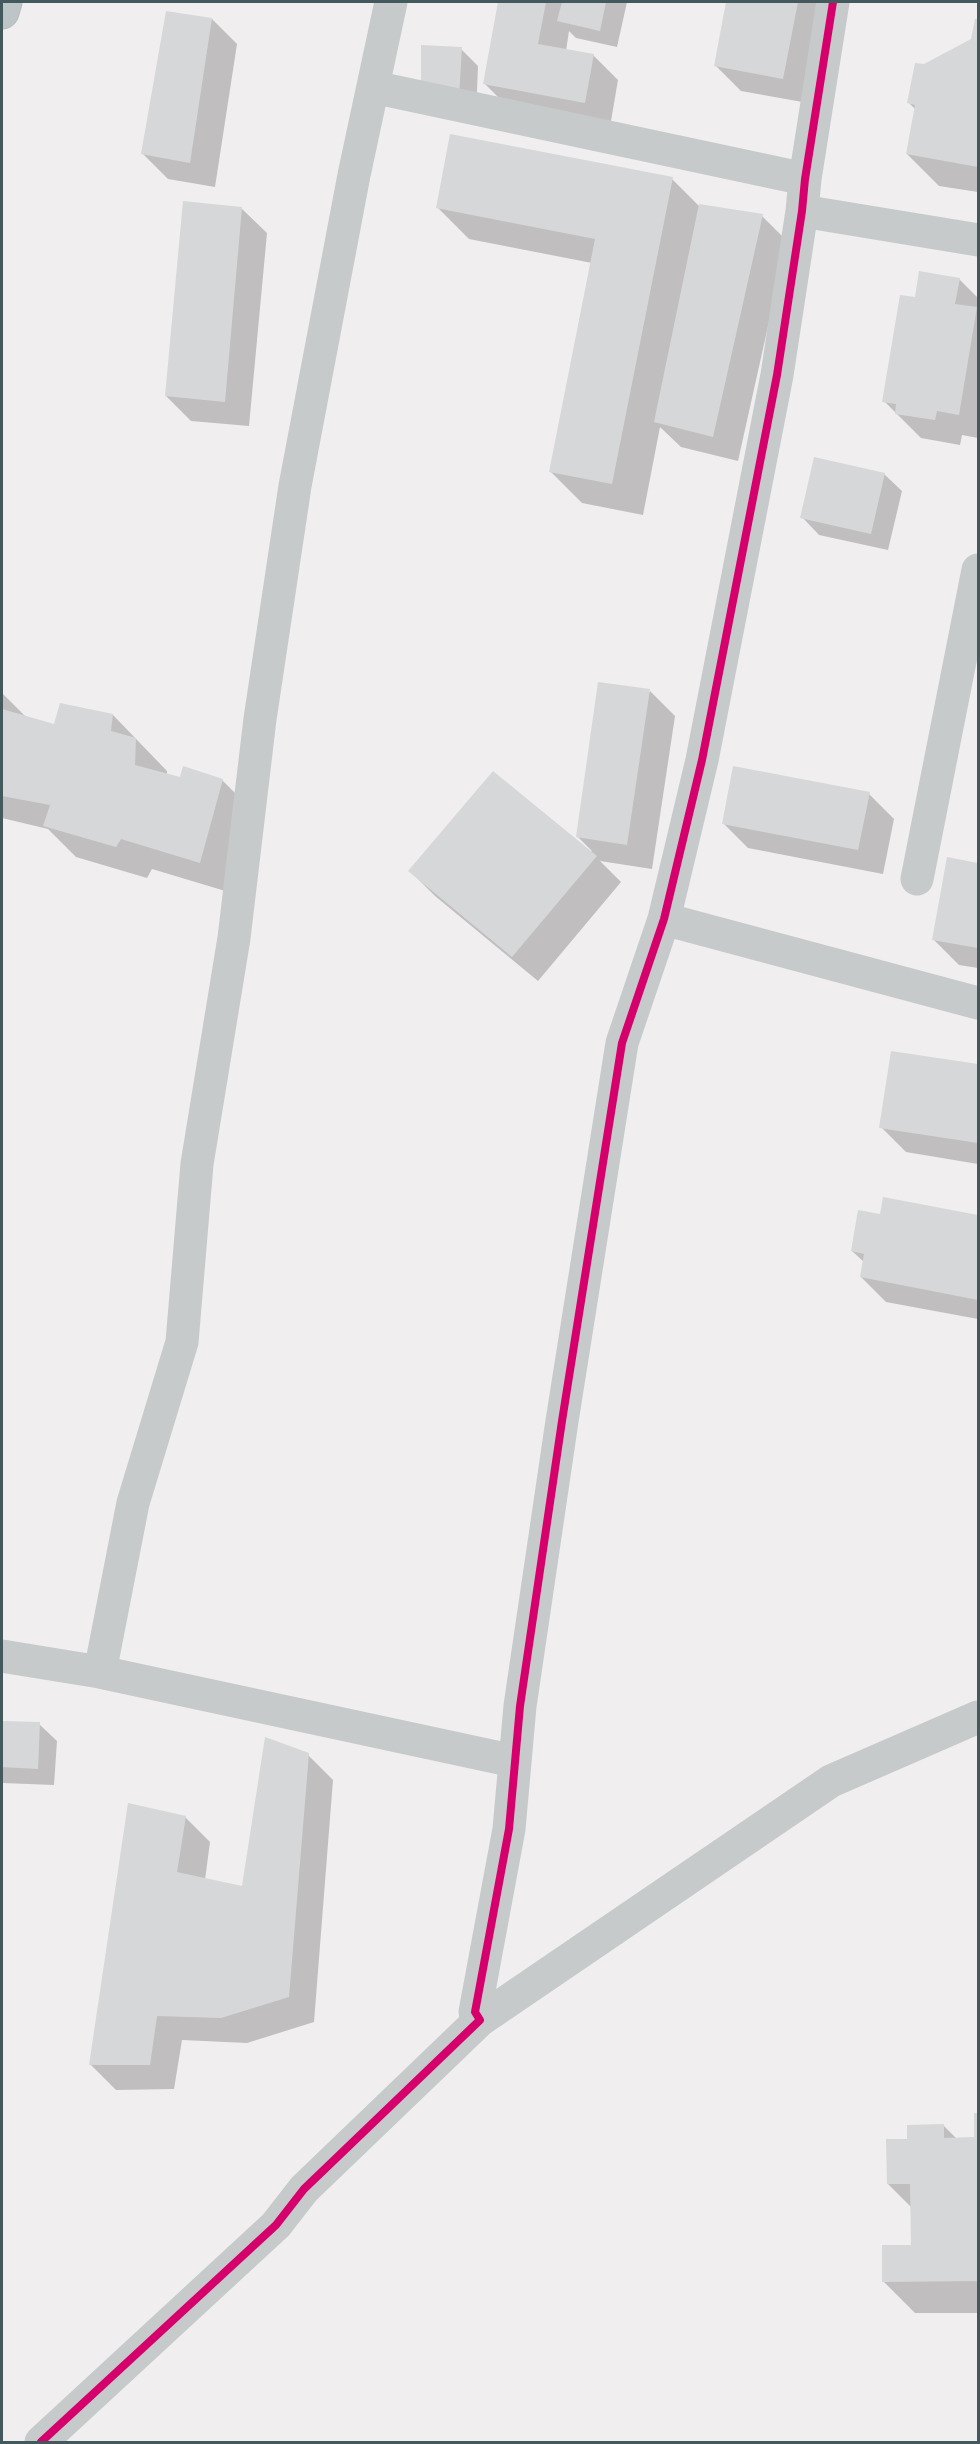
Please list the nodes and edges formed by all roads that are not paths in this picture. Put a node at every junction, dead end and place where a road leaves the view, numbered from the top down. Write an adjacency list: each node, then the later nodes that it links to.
1 (5, 2): 4 (highway)
2 (391, 2): 5 (street)
3 (833, 2): 6 (street)
4 (2, 12)
5 (373, 87): 6 (street); 14 (street)
6 (805, 179): 7 (street)
7 (802, 211): 8 (street); 11 (street)
8 (978, 240)
9 (978, 570): 10 (street)
10 (917, 879)
11 (664, 919): 12 (street); 16 (street)
12 (978, 1003)
13 (2, 1656): 14 (street)
14 (100, 1672): 16 (street)
15 (978, 1717): 17 (street)
16 (514, 1761): 17 (street)
17 (480, 2020): 18 (street)
18 (41, 2442)

